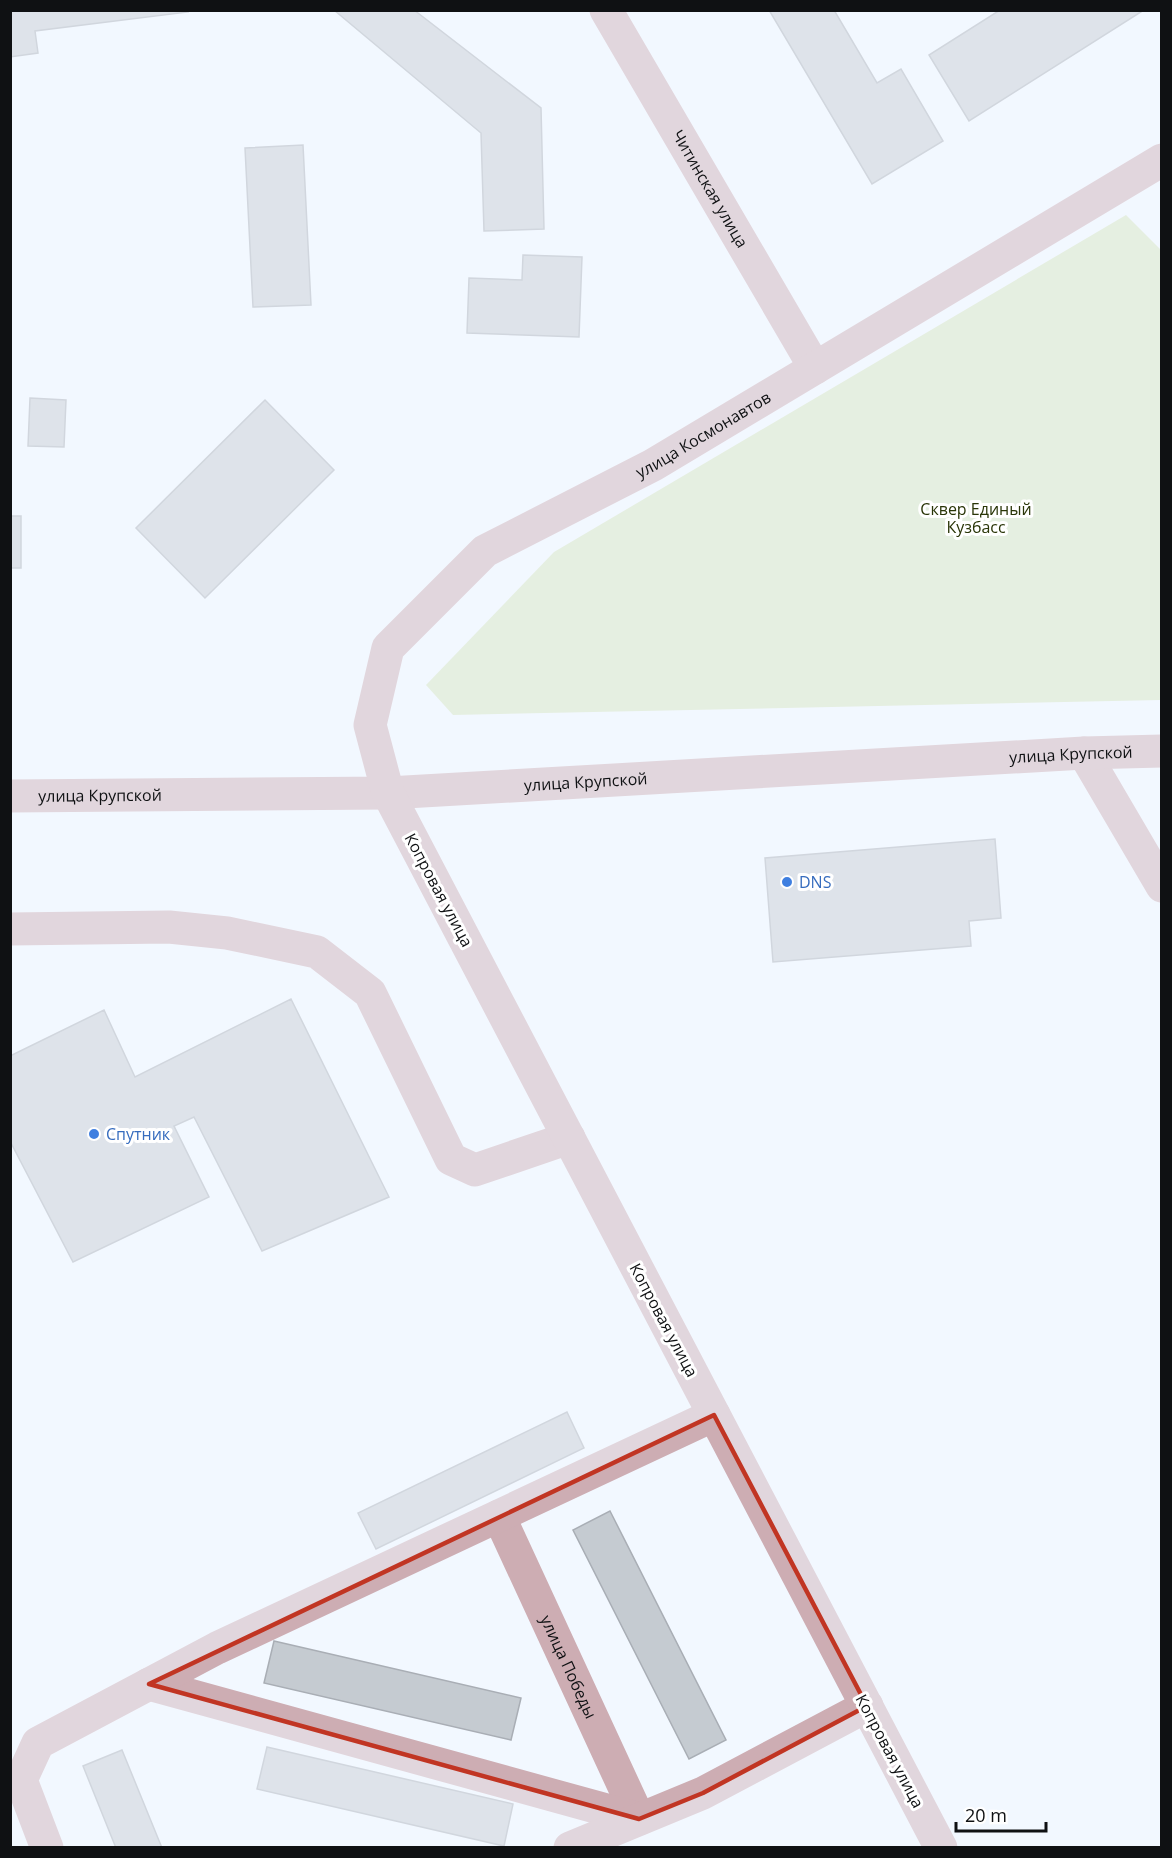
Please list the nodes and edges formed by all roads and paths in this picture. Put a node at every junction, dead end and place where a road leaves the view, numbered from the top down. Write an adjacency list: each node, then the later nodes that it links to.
1 (609, 13): 3 (street, Читинская улица)
2 (1161, 160): 3 (street, улица Космонавтов)
3 (815, 368): 6 (street, улица Космонавтов)
4 (1161, 751): 5 (street, улица Крупской)
5 (1084, 753): 6 (street, улица Крупской); 8 (street)
6 (388, 793): 7 (street, улица Крупской); 10 (street, Копровая улица)
7 (10, 796)
8 (1161, 886)
9 (10, 929): 10 (street)
10 (569, 1138): 11 (street, Копровая улица)
11 (714, 1415): 12 (street); 14 (street, Копровая улица)
12 (499, 1516): 13 (street); 15 (street, улица Победы)
13 (148, 1684): 15 (street); 16 (street)
14 (867, 1706): 15 (street); 18 (street, Копровая улица)
15 (639, 1819): 17 (street)
16 (47, 1848)
17 (570, 1848)
18 (941, 1848)

